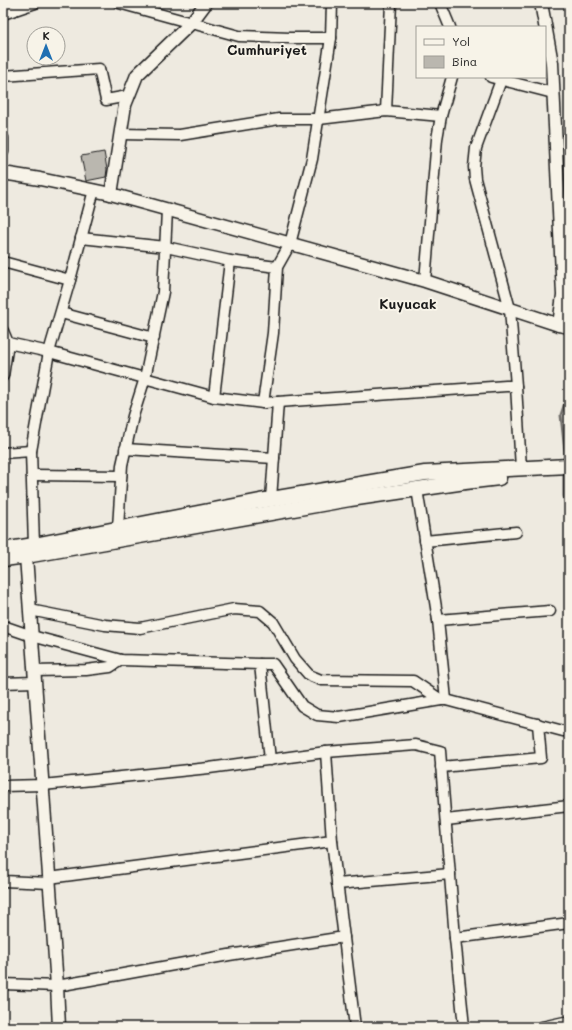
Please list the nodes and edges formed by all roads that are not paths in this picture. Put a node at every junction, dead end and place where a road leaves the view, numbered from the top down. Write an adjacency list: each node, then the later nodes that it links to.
1 (35, 3): 8 (street)
2 (119, 3): 9 (street)
3 (206, 3): 9 (street)
4 (332, 3): 13 (street)
5 (392, 3): 20 (street)
6 (440, 3): 10 (street)
7 (541, 3): 11 (street)
8 (3, 14)
9 (191, 23): 13 (street); 19 (street)
10 (450, 26)
11 (545, 26)
12 (546, 30): 18 (street)
13 (331, 38): 22 (street)
14 (3, 76): 19 (street)
15 (452, 78): 21 (street)
16 (494, 78): 17 (street)
17 (501, 80): 18 (street); 38 (street)
18 (553, 93): 40 (street)
19 (128, 96): 23 (street)
20 (386, 111): 21 (street); 22 (street)
21 (441, 116): 37 (street)
22 (319, 119): 23 (street); 31 (street)
23 (120, 134): 28 (street)
24 (3, 138): 25 (street)
25 (3, 152)
26 (3, 173): 27 (street)
27 (94, 190): 28 (street); 30 (street)
28 (111, 194): 29 (street)
29 (167, 210): 31 (street); 32 (street)
30 (81, 238): 32 (street); 36 (street)
31 (290, 244): 35 (street); 37 (street)
32 (166, 247): 33 (street); 42 (street)
33 (230, 261): 35 (street); 48 (street)
34 (3, 262): 36 (street)
35 (277, 267): 50 (street)
36 (70, 280): 39 (street)
37 (425, 281): 38 (street)
38 (510, 309): 40 (street); 47 (street)
39 (61, 313): 42 (street); 44 (street)
40 (564, 326)
41 (3, 331): 43 (street)
42 (154, 338): 46 (street)
43 (8, 343): 44 (street); 45 (street)
44 (49, 352): 46 (street); 52 (street)
45 (3, 376)
46 (146, 378): 48 (street); 51 (street)
47 (516, 386): 49 (street); 56 (street)
48 (214, 397): 50 (street)
49 (278, 402): 50 (street); 54 (street)
50 (263, 403)
51 (125, 449): 54 (street); 58 (street)
52 (31, 451): 53 (street); 57 (street)
53 (3, 453)
54 (274, 458): 60 (street)
55 (562, 470): 56 (main road)
56 (521, 472): 59 (main road); 60 (main road)
57 (32, 475): 58 (street); 65 (street)
58 (121, 476): 61 (street)
59 (417, 489): 60 (main road); 63 (street)
60 (272, 506): 61 (main road); 65 (main road)
61 (118, 528): 65 (main road)
62 (516, 532): 63 (street)
63 (426, 540): 69 (street)
64 (3, 550): 65 (main road)
65 (28, 550): 66 (main road); 67 (street)
66 (3, 560)
67 (30, 610): 71 (street); 76 (street)
68 (550, 610): 69 (street)
69 (438, 620): 76 (street)
70 (3, 626): 71 (street)
71 (32, 636): 72 (street); 74 (street)
72 (121, 660): 73 (street); 74 (street)
73 (260, 664): 76 (street); 80 (street)
74 (35, 676): 75 (street); 82 (street)
75 (3, 683)
76 (444, 700): 77 (street)
77 (538, 724): 78 (street); 81 (street)
78 (569, 731)
79 (326, 752): 80 (street); 81 (street); 86 (street)
80 (270, 760): 82 (street)
81 (441, 768): 85 (street)
82 (43, 785): 83 (street); 89 (street)
83 (3, 786)
84 (569, 806): 85 (street)
85 (446, 820): 87 (street)
86 (332, 841): 89 (street); 90 (street)
87 (450, 874): 90 (street); 93 (street)
88 (3, 881): 89 (street)
89 (50, 881): 95 (street)
90 (337, 884): 92 (street)
91 (569, 923): 93 (street)
92 (344, 937): 95 (street); 98 (street)
93 (455, 938): 99 (street)
94 (3, 984): 95 (street)
95 (57, 986): 97 (street)
96 (569, 1021): 100 (street)
97 (59, 1027)
98 (355, 1027)
99 (464, 1027)
100 (542, 1027)

